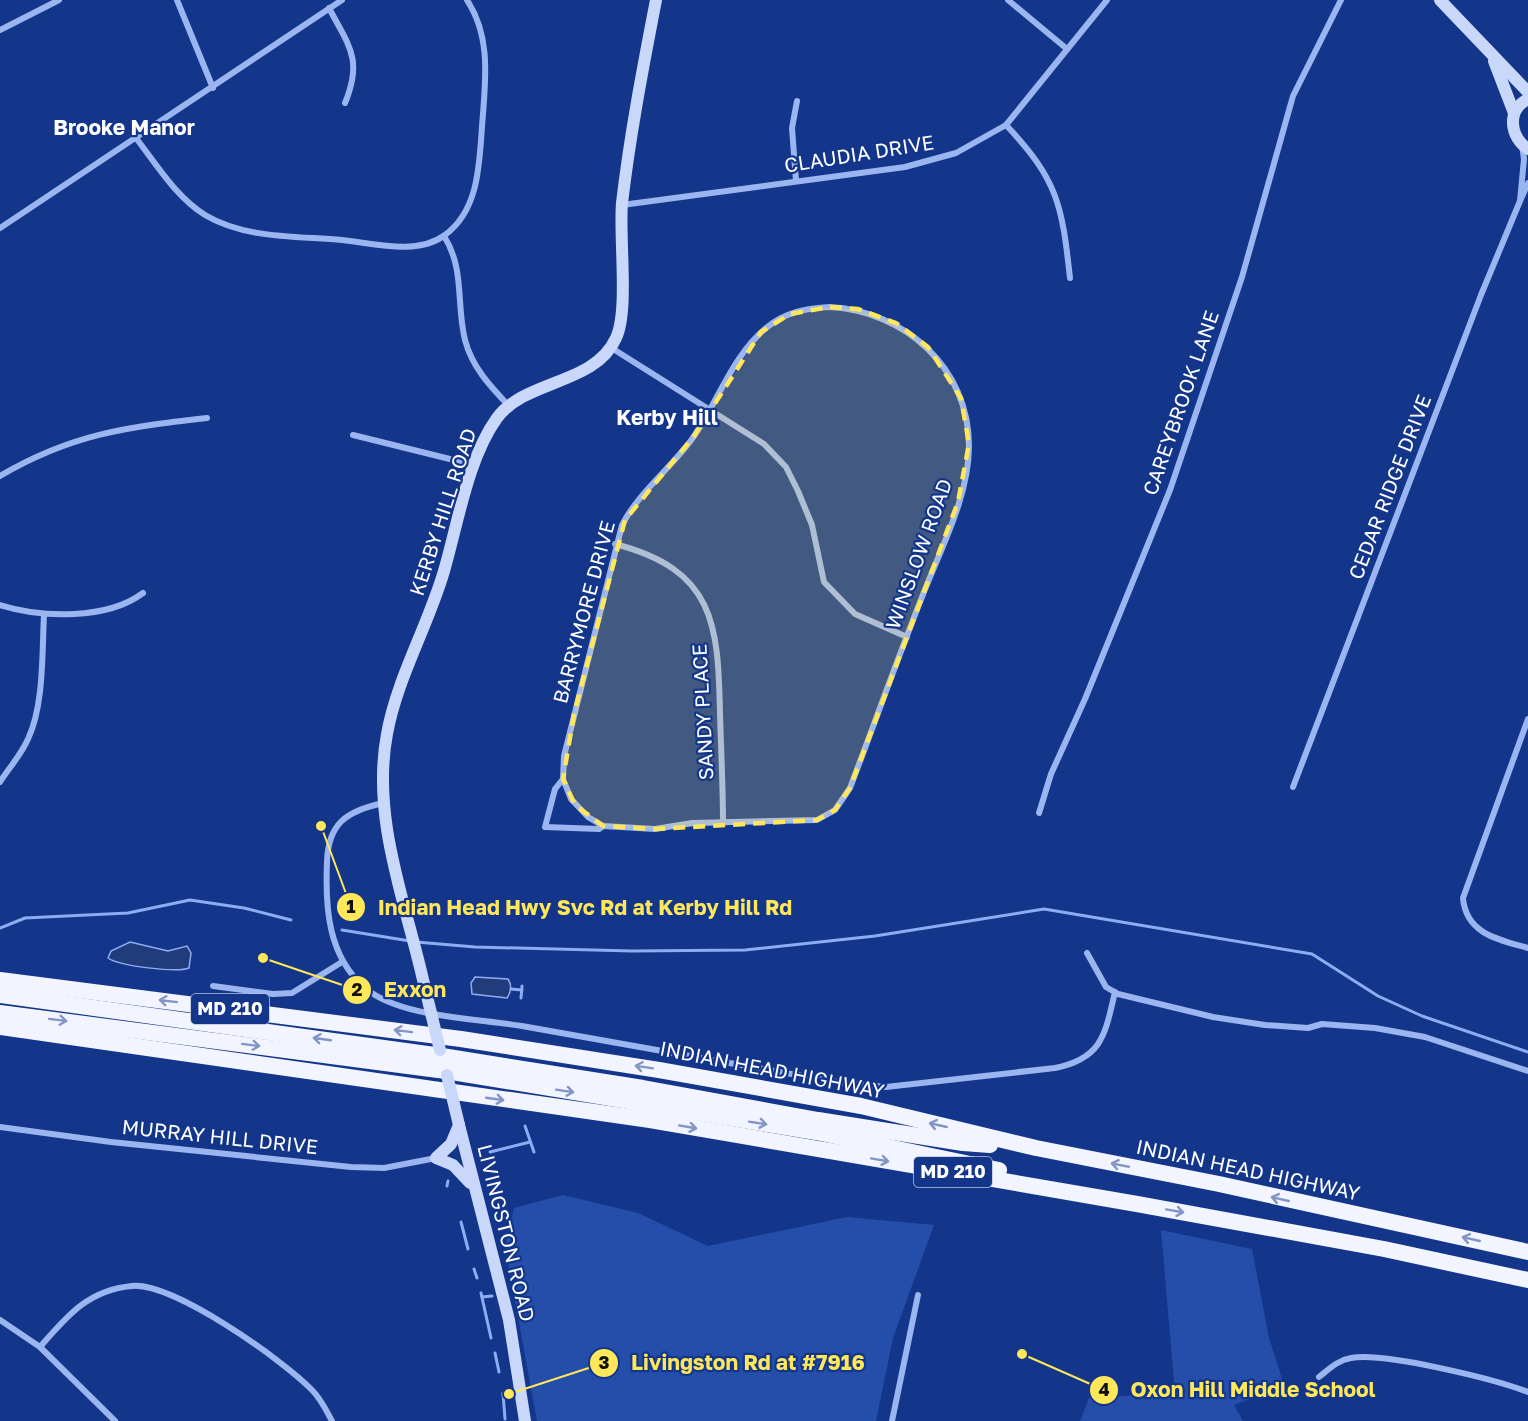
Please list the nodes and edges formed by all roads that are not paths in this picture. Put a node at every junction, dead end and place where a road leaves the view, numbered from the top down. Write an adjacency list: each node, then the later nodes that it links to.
1 (59, 0): 11 (street)
2 (177, 0): 14 (street)
3 (342, 0): 10 (street)
4 (467, 0): 28 (street)
5 (656, 0): 26 (main road, KERBY HILL ROAD)
6 (1008, 0): 12 (street)
7 (1107, 0): 12 (street, CLAUDIA DRIVE)
8 (1341, 0): 47 (street, CAREYBROOK LANE)
9 (1440, 0): 13 (main road)
10 (329, 8): 14 (street); 18 (street)
11 (0, 30)
12 (1067, 49): 20 (street, CLAUDIA DRIVE)
13 (1493, 57): 15 (main road); 19 (main road)
14 (213, 88): 21 (street)
15 (1528, 92)
16 (1528, 99): 19 (main road)
17 (797, 101): 23 (street)
18 (345, 103)
19 (1514, 113): 22 (main road)
20 (1006, 125): 23 (street, CLAUDIA DRIVE); 29 (street)
21 (136, 138): 27 (street); 28 (street)
22 (1525, 147): 25 (street, CEDAR RIDGE DRIVE)
23 (796, 181): 26 (street, CLAUDIA DRIVE)
24 (1528, 183): 25 (street, CEDAR RIDGE DRIVE)
25 (1520, 201): 45 (street, CEDAR RIDGE DRIVE)
26 (622, 205): 30 (main road, KERBY HILL ROAD)
27 (0, 228)
28 (444, 236): 31 (street)
29 (1070, 278)
30 (610, 347): 31 (main road, KERBY HILL ROAD); 32 (street)
31 (509, 406): 35 (main road, KERBY HILL ROAD)
32 (710, 409): 37 (street, BARRYMORE DRIVE); 41 (street); 41 (street, WINSLOW ROAD)
33 (207, 418): 36 (street)
34 (353, 435): 35 (street)
35 (474, 465): 46 (main road, KERBY HILL ROAD)
36 (0, 476)
37 (615, 544): 43 (street, BARRYMORE DRIVE); 48 (street, SANDY PLACE)
38 (144, 593): 40 (street)
39 (0, 604): 40 (street)
40 (44, 615): 44 (street)
41 (907, 637): 48 (street, WINSLOW ROAD)
42 (1528, 719): 51 (street)
43 (563, 779): 49 (street); 50 (street, BARRYMORE DRIVE)
44 (0, 782)
45 (1293, 787)
46 (383, 803): 53 (street); 60 (main road, KERBY HILL ROAD, bridge)
47 (1039, 813)
48 (723, 823): 49 (street, WINSLOW ROAD)
49 (603, 826): 50 (street, WINSLOW ROAD)
50 (545, 828)
51 (1528, 948)
52 (1087, 953): 56 (street)
53 (342, 962): 55 (street); 56 (street)
54 (0, 980): 64 (highway, INDIAN HEAD HIGHWAY / MD 210, one-way to 54)
55 (213, 986)
56 (1115, 992): 61 (street)
57 (0, 995): 60 (highway, one-way to 57)
58 (0, 1013): 60 (highway, one-way to 60)
59 (0, 1027): 67 (highway, MD 210, one-way to 67)
60 (444, 1063): 62 (main road, LIVINGSTON ROAD, bridge); 64 (highway); 67 (highway, one-way to 67)
61 (1528, 1071)
62 (459, 1125): 65 (main road); 66 (main road, LIVINGSTON ROAD)
63 (0, 1127): 65 (street, MURRAY HILL DRIVE)
64 (1036, 1148): 68 (highway, INDIAN HEAD HIGHWAY / MD 210, one-way to 64)
65 (436, 1158): 66 (main road)
66 (475, 1189): 77 (main road, LIVINGSTON ROAD)
67 (1137, 1204): 69 (highway, MD 210, one-way to 69)
68 (1528, 1251)
69 (1528, 1280)
70 (918, 1295): 78 (street)
71 (0, 1320): 72 (street)
72 (40, 1347): 75 (street); 76 (street)
73 (1319, 1377): 74 (street)
74 (1528, 1392)
75 (115, 1421)
76 (332, 1421)
77 (525, 1421)
78 (892, 1421)

